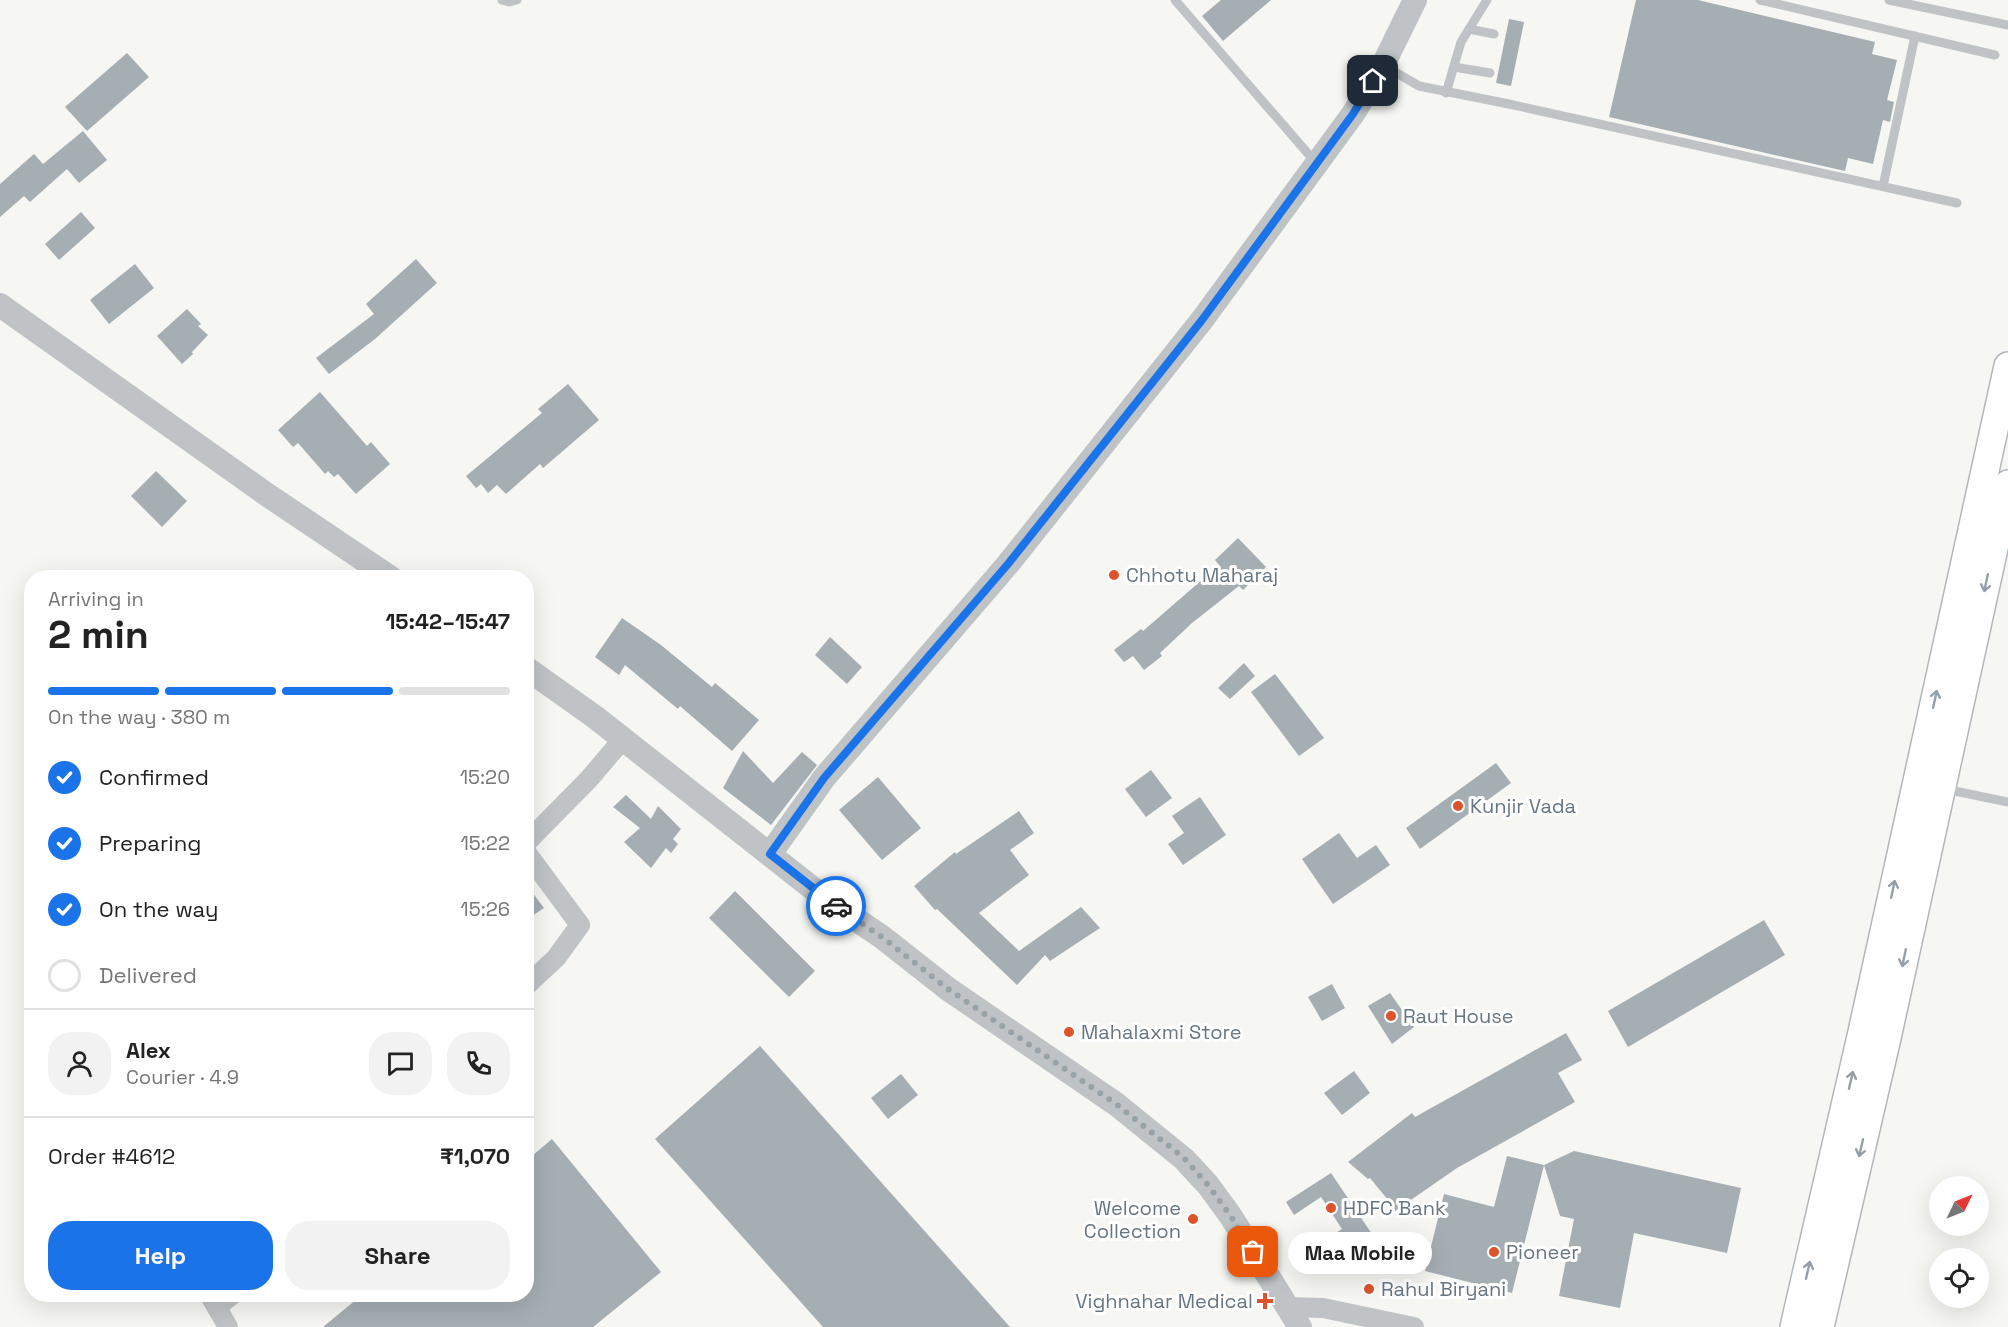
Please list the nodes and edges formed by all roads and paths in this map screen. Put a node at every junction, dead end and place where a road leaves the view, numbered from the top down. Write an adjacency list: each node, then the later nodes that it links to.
1 (502, 0): 2 (lane)
2 (517, 0)
3 (1175, 0): 17 (lane)
4 (1415, 0): 13 (street)
5 (1487, 0): 9 (lane)
6 (1760, 0): 11 (lane)
7 (1889, 0): 8 (lane)
8 (2008, 25)
9 (1469, 29): 10 (lane); 14 (lane)
10 (1494, 34)
11 (1915, 36): 12 (lane); 18 (lane)
12 (1995, 55)
13 (1383, 65): 16 (lane); 17 (street)
14 (1454, 67): 15 (lane); 16 (lane)
15 (1490, 73)
16 (1446, 93): 18 (lane)
17 (1317, 164): 30 (street)
18 (1883, 186): 19 (lane)
19 (1957, 203)
20 (0, 305): 24 (street)
21 (2008, 366): 23 (main road)
22 (2008, 484): 23 (main road)
23 (1993, 514): 27 (main road)
24 (379, 570)
25 (534, 674): 26 (street)
26 (623, 739): 29 (street); 30 (street)
27 (1929, 785): 28 (lane); 37 (main road, one-way to 27); 38 (main road, one-way to 38)
28 (2008, 802)
29 (534, 835)
30 (770, 854): 34 (street)
31 (534, 863): 32 (street)
32 (534, 979)
33 (214, 1302): 35 (street)
34 (1294, 1317): 36 (street)
35 (228, 1327)
36 (1414, 1327)
37 (1794, 1327)
38 (1821, 1327)

